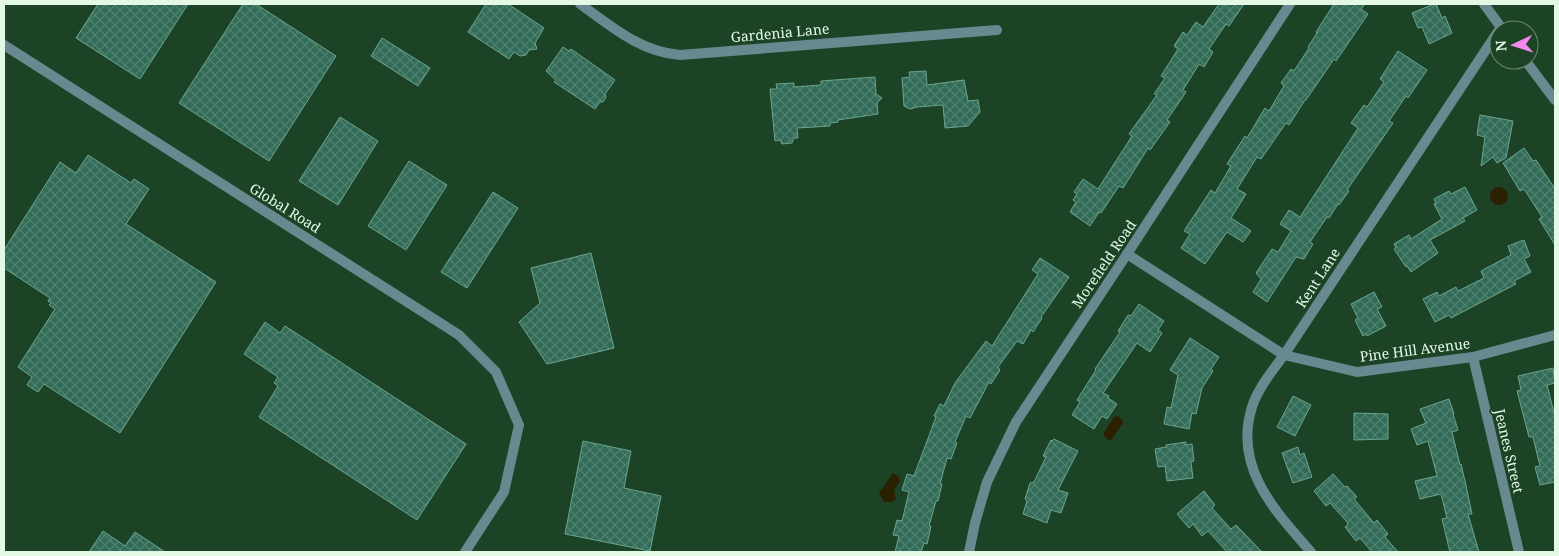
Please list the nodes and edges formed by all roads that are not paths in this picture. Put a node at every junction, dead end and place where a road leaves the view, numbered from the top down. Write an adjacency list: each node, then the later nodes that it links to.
1 (580, 4): 5 (street, Gardenia Lane)
2 (1290, 4): 10 (street, Morefield Road)
3 (1484, 4): 4 (street)
4 (1496, 20)
5 (997, 30)
6 (4, 45): 14 (street, Global Road)
7 (1489, 47): 12 (street, Kent Lane)
8 (1532, 70): 9 (street)
9 (1555, 100)
10 (1127, 254): 12 (street, Pine Hill Avenue); 15 (street, Morefield Road)
11 (1555, 335): 13 (street, Pine Hill Avenue)
12 (1284, 354): 13 (street, Pine Hill Avenue); 16 (street, Kent Lane)
13 (1472, 357): 17 (street, Jeanes Street)
14 (465, 552)
15 (969, 552)
16 (1311, 552)
17 (1519, 552)

